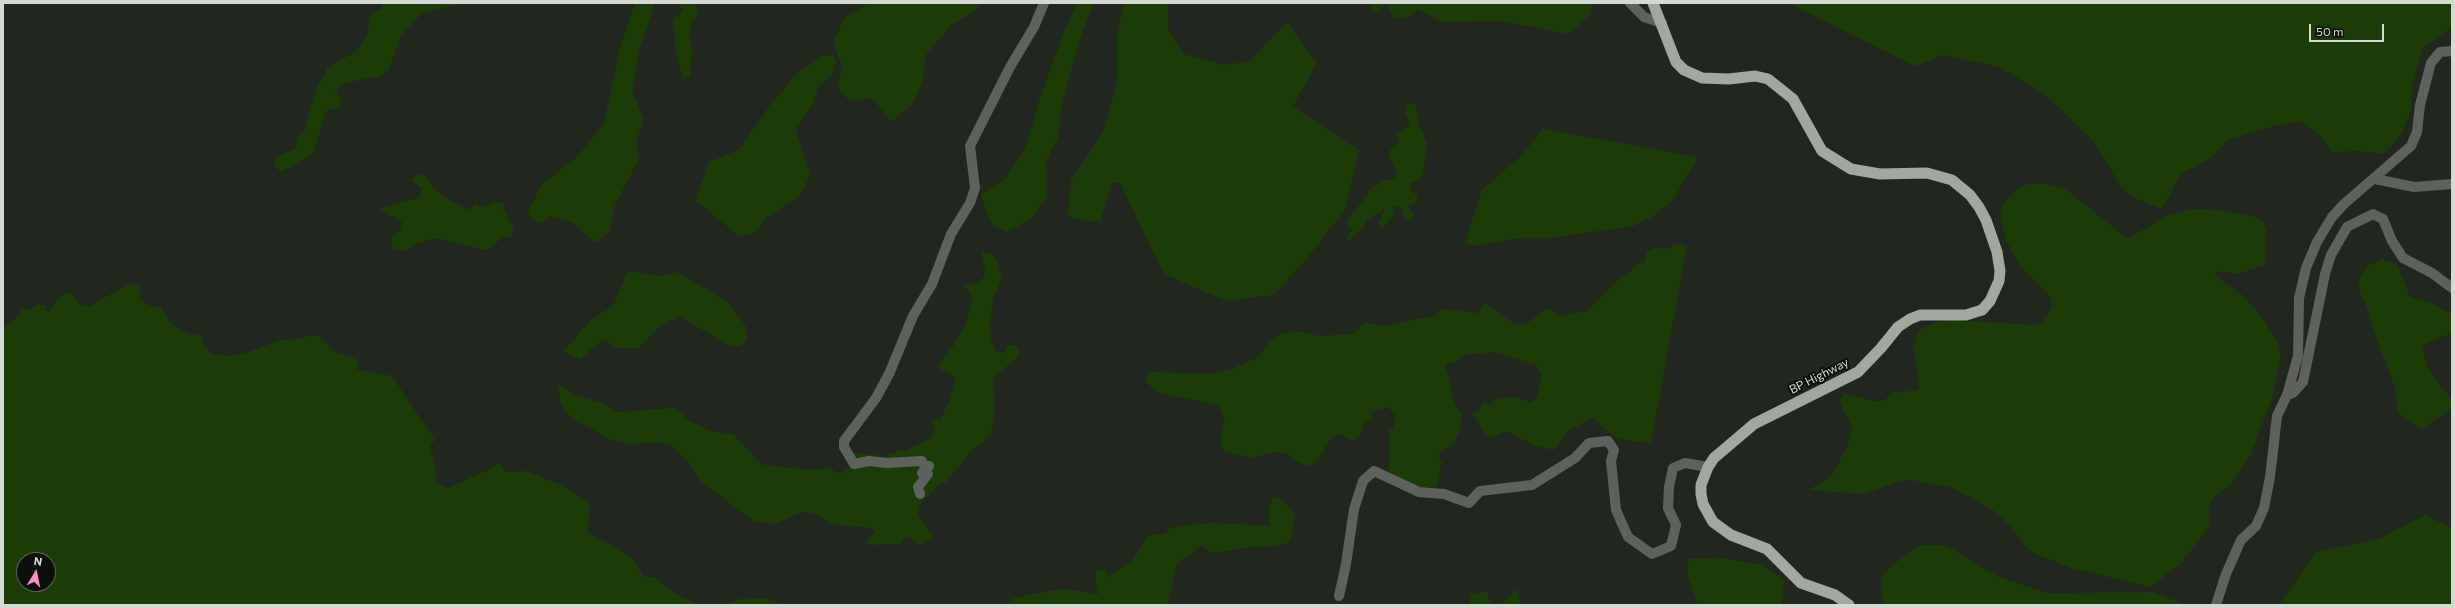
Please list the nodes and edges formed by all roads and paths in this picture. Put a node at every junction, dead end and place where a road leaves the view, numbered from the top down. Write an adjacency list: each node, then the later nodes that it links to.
1 (1044, 3): 11 (street)
2 (1630, 3): 4 (street)
3 (1653, 3): 4 (highway, BP Highway)
4 (1662, 23): 10 (highway, BP Highway)
5 (2452, 50): 6 (street)
6 (2375, 178): 7 (street); 9 (street)
7 (2452, 184)
8 (2452, 288): 9 (street)
9 (2287, 395): 14 (street)
10 (1708, 467): 12 (street); 13 (highway, BP Highway)
11 (920, 494)
12 (1339, 596)
13 (1849, 605)
14 (2216, 605)

